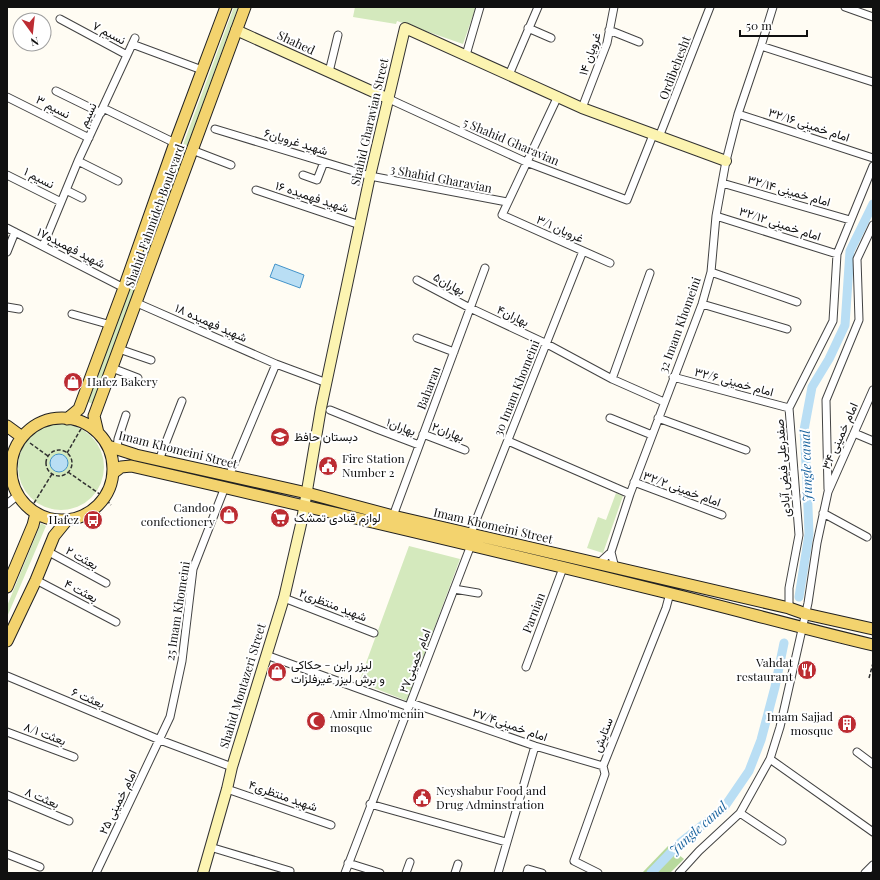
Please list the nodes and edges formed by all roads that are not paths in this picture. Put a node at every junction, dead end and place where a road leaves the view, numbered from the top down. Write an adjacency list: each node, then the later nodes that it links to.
1 (226, 7): 20 (main road, Shahid Fahmideh Boulevard)
2 (245, 7): 12 (main road, Shahid Fahmideh Boulevard)
3 (480, 7): 19 (street)
4 (538, 7): 11 (street)
5 (614, 7): 13 (street, غرویان ۱۴)
6 (710, 7): 32 (street, Ordibehesht)
7 (773, 7): 17 (street, 32 Imam Khomeini)
8 (845, 7): 9 (street)
9 (873, 17)
10 (60, 19): 18 (street, نسیم ۷)
11 (528, 28): 15 (street); 22 (street)
12 (236, 30): 21 (street, Shahed); 35 (main road, Shahid Fahmideh Boulevard)
13 (609, 30): 16 (street); 28 (street, غرویان ۱۴)
14 (338, 35): 21 (street)
15 (551, 38)
16 (639, 42)
17 (761, 46): 23 (street); 30 (street, 32 Imam Khomeini)
18 (127, 55): 20 (street, نسیم); 29 (street, نسیم)
19 (466, 55): 22 (street, Shahid Gharavian Street); 27 (street, Shahid Gharavian Street)
20 (202, 70): 34 (main road, Shahid Fahmideh Boulevard)
21 (329, 72): 27 (street, Shahed)
22 (509, 75): 25 (street, Shahid Gharavian Street)
23 (873, 82)
24 (56, 91): 29 (street)
25 (558, 96): 28 (street, Shahid Gharavian Street); 40 (street)
26 (7, 97): 33 (street, نسیم ۳)
27 (389, 99): 40 (street, 5 Shahid Gharavian); 45 (street, Shahid Gharavian Street)
28 (582, 108): 32 (street, Shahid Gharavian Street)
29 (102, 110): 33 (street, نسیم); 34 (street)
30 (738, 114): 36 (street, امام خمینی ۳۲/۱۶); 38 (street, 32 Imam Khomeini)
31 (215, 129): 39 (street, شهید غرویان۶)
32 (656, 136): 38 (street, Shahid Gharavian Street); 51 (street, Ordibehesht)
33 (89, 138): 37 (street, نسیم)
34 (175, 143): 69 (main road, Shahid Fahmideh Boulevard)
35 (192, 150): 41 (street); 71 (main road, Shahid Fahmideh Boulevard)
36 (873, 158)
37 (78, 161): 46 (street); 48 (street, نسیم)
38 (726, 161): 47 (street, 32 Imam Khomeini)
39 (324, 162): 44 (street); 45 (street, شهید غرویان۶)
40 (526, 162): 51 (street, 5 Shahid Gharavian); 53 (street)
41 (231, 165)
42 (873, 166): 55 (street, صفدرعلی فیض آبادی)
43 (7, 174): 52 (street, نسیم ۱)
44 (303, 175)
45 (370, 176): 53 (street, 3 Shahid Gharavian); 56 (street, Shahid Gharavian Street)
46 (118, 181)
47 (722, 183): 54 (street, 32 Imam Khomeini); 55 (street, امام خمینی ۳۲/۱۴)
48 (66, 190): 50 (street); 52 (street, نسیم)
49 (256, 190): 56 (street, شهید فهمیده ۱۶)
50 (82, 198)
51 (627, 200)
52 (61, 202): 60 (street, نسیم)
53 (507, 202): 61 (street, غرویان ۳/۱)
54 (716, 216): 63 (street, امام خمینی ۳۲/۱۲); 66 (street, 32 Imam Khomeini)
55 (850, 220): 63 (street, صفدرعلی فیض آبادی)
56 (360, 225): 89 (street, Shahid Gharavian Street)
57 (873, 225): 116 (street)
58 (7, 228): 59 (street, شهید فهمیده۱۷)
59 (15, 232): 60 (street, شهید فهمیده۱۷); 62 (street)
60 (43, 246): 69 (street, شهید فهمیده۱۷)
61 (583, 251): 64 (street, غرویان ۳/۱); 80 (street, 30 Imam Khomeini)
62 (7, 252)
63 (837, 254): 93 (street, صفدرعلی فیض آبادی)
64 (610, 263)
65 (485, 268): 74 (street, Baharan)
66 (711, 272): 70 (street); 72 (street, 32 Imam Khomeini)
67 (650, 273): 88 (street)
68 (418, 280): 74 (street, بهاران۵)
69 (124, 288): 77 (main road, Shahid Fahmideh Boulevard)
70 (797, 302)
71 (137, 303): 81 (main road, Shahid Fahmideh Boulevard); 84 (street, شهید فهمیده ۱۸)
72 (702, 304): 78 (street); 86 (street, 32 Imam Khomeini)
73 (7, 307): 75 (street)
74 (470, 308): 80 (street, بهاران۴); 82 (street, Baharan)
75 (19, 309)
76 (72, 314): 77 (street)
77 (111, 325): 96 (main road, Shahid Fahmideh Boulevard)
78 (787, 329)
79 (417, 338): 82 (street)
80 (547, 344): 88 (street, بهاران۴); 105 (street, 30 Imam Khomeini)
81 (119, 349): 83 (street); 85 (main road, Shahid Fahmideh Boulevard)
82 (454, 352): 102 (street, Baharan)
83 (151, 360)
84 (276, 364): 89 (street, شهید فهمیده ۱۸); 113 (street)
85 (112, 368): 87 (street); 100 (main road, Shahid Fahmideh Boulevard)
86 (673, 377): 92 (street, 32 Imam Khomeini); 93 (street, امام خمینی ۳۲/۶)
87 (138, 378)
88 (612, 379): 92 (street, بهاران۴)
89 (327, 383): 117 (street, Shahid Gharavian Street)
90 (873, 390): 101 (street, امام خمینی ۳۴)
91 (182, 401): 111 (street)
92 (664, 402): 98 (street, 32 Imam Khomeini)
93 (789, 408): 142 (street, صفدرعلی فیض آبادی)
94 (330, 410): 107 (street, بهاران۱)
95 (126, 415): 108 (street)
96 (67, 418): 100 (main road); 104 (main road)
97 (610, 418): 103 (street)
98 (658, 418): 103 (street, 32 Imam Khomeini); 110 (street)
99 (7, 426): 104 (main road)
100 (98, 433): 108 (main road)
101 (854, 433): 106 (street); 116 (street, امام خمینی ۳۴)
102 (423, 434): 107 (street, Baharan); 109 (street, بهاران۲)
103 (652, 435): 114 (street, 32 Imam Khomeini)
104 (22, 438): 119 (main road)
105 (508, 441): 118 (street); 127 (street, 30 Imam Khomeini)
106 (873, 441)
107 (419, 445): 125 (street, Baharan)
108 (112, 447): 111 (main road, Imam Khomeini Street); 112 (main road)
109 (466, 450)
110 (746, 450)
111 (159, 460): 113 (main road, Imam Khomeini Street)
112 (113, 473): 115 (main road, Imam Khomeini Street); 126 (main road)
113 (229, 476): 117 (main road, Imam Khomeini Street)
114 (634, 482): 118 (street, 32 Imam Khomeini); 124 (street, امام خمینی ۳۲/۲)
115 (225, 487): 121 (main road, Imam Khomeini Street); 155 (street, 25 Imam Khomeini)
116 (828, 492): 123 (street)
117 (307, 493): 121 (street, Shahid Gharavian Street); 125 (main road, Imam Khomeini Street)
118 (630, 494): 131 (street, 32 Imam Khomeini)
119 (18, 495): 120 (street); 122 (main road)
120 (7, 504)
121 (305, 505): 129 (main road, Imam Khomeini Street); 141 (street, Shahid Montazeri Street)
122 (33, 511): 126 (main road); 137 (main road)
123 (823, 513): 128 (street); 143 (street)
124 (722, 515)
125 (393, 516): 127 (main road, Imam Khomeini Street)
126 (67, 520): 130 (main road)
127 (472, 533): 132 (main road, Imam Khomeini Street)
128 (867, 537)
129 (471, 545): 133 (main road, Imam Khomeini Street); 138 (street, امام خمینی۲۷)
130 (47, 551): 135 (main road); 136 (street, بعثت ۲)
131 (610, 552): 132 (street); 134 (street)
132 (598, 564): 134 (main road, Imam Khomeini Street)
133 (563, 568): 140 (main road, Imam Khomeini Street); 151 (street, Parnian)
134 (615, 568): 142 (main road, Imam Khomeini Street)
135 (36, 580): 144 (street, بعثت ۴); 148 (main road)
136 (106, 584)
137 (7, 587)
138 (454, 589): 139 (street); 153 (street, امام خمینی۲۷)
139 (478, 593)
140 (670, 593): 145 (main road, Imam Khomeini Street); 161 (street, ستایش)
141 (284, 598): 147 (street, شهید منتظری۲); 150 (street, Shahid Montazeri Street)
142 (789, 608): 143 (main road, Imam Khomeini Street)
143 (806, 614): 145 (street); 146 (main road, Imam Khomeini Street)
144 (116, 622)
145 (802, 628): 149 (main road, Imam Khomeini Street); 159 (street)
146 (873, 629)
147 (374, 633)
148 (7, 641)
149 (873, 645)
150 (266, 655): 153 (street, امام خمینی۲۷/۴); 162 (street, Shahid Montazeri Street)
151 (526, 667)
152 (7, 676): 155 (street, بعثت ۶)
153 (410, 705): 156 (street, امام خمینی۲۷/۴); 165 (street, امام خمینی۲۷)
154 (7, 732): 158 (street, بعثت ۸/۱)
155 (160, 740): 162 (street, بعثت ۶); 180 (street, امام خمینی ۲۵)
156 (535, 746): 161 (street, امام خمینی۲۷/۴); 171 (street)
157 (857, 752): 160 (street)
158 (74, 757)
159 (770, 759): 166 (street); 169 (street)
160 (873, 764)
161 (603, 766): 189 (street, ستایش)
162 (232, 767): 163 (street, Shahid Montazeri Street)
163 (227, 789): 168 (street, شهید منتظری۴); 172 (street, Shahid Montazeri Street)
164 (7, 795): 167 (street, بعثت ۸)
165 (370, 804): 171 (street); 175 (street, امام خمینی۲۷)
166 (740, 813): 170 (street); 190 (street)
167 (68, 821)
168 (331, 825)
169 (873, 832)
170 (782, 841)
171 (506, 842): 186 (street)
172 (210, 847): 179 (street); 181 (street, Shahid Montazeri Street)
173 (7, 854): 178 (street)
174 (410, 862): 184 (street)
175 (348, 863): 182 (street, امام خمینی۲۷); 183 (street)
176 (458, 864): 185 (street)
177 (873, 865): 191 (street)
178 (40, 867)
179 (290, 871)
180 (96, 873)
181 (203, 873)
182 (345, 873)
183 (380, 873)
184 (406, 873)
185 (456, 873)
186 (498, 873)
187 (527, 873): 188 (street)
188 (542, 873)
189 (598, 873)
190 (679, 873)
191 (865, 873)

